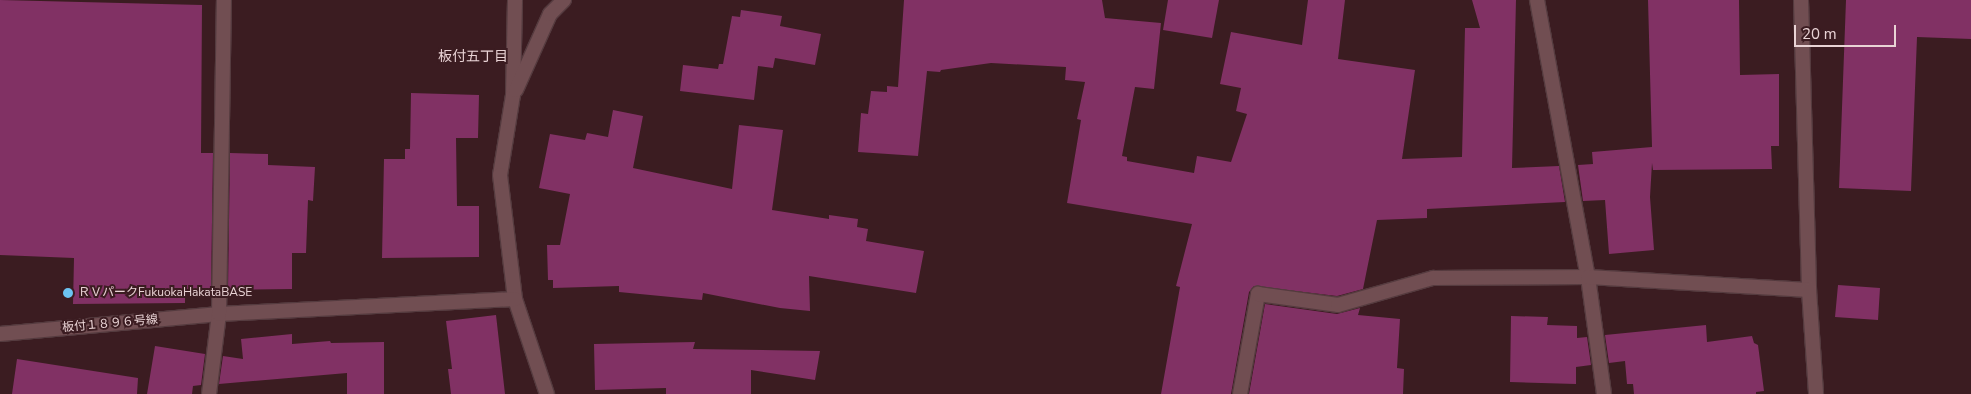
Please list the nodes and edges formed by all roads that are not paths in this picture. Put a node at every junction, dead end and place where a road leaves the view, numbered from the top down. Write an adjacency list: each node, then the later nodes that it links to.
1 (224, 0): 10 (street)
2 (515, 0): 6 (street)
3 (564, 0): 6 (street)
4 (1536, 0): 7 (street)
5 (1802, 0): 8 (street)
6 (513, 95): 9 (street)
7 (1588, 277): 8 (street); 14 (street); 15 (street)
8 (1809, 290): 16 (street)
9 (515, 299): 10 (street, 板付１８９６号線); 13 (street)
10 (219, 314): 11 (street, 板付１８９６号線); 12 (street)
11 (0, 334)
12 (209, 394)
13 (547, 394)
14 (1240, 394)
15 (1604, 394)
16 (1816, 394)

